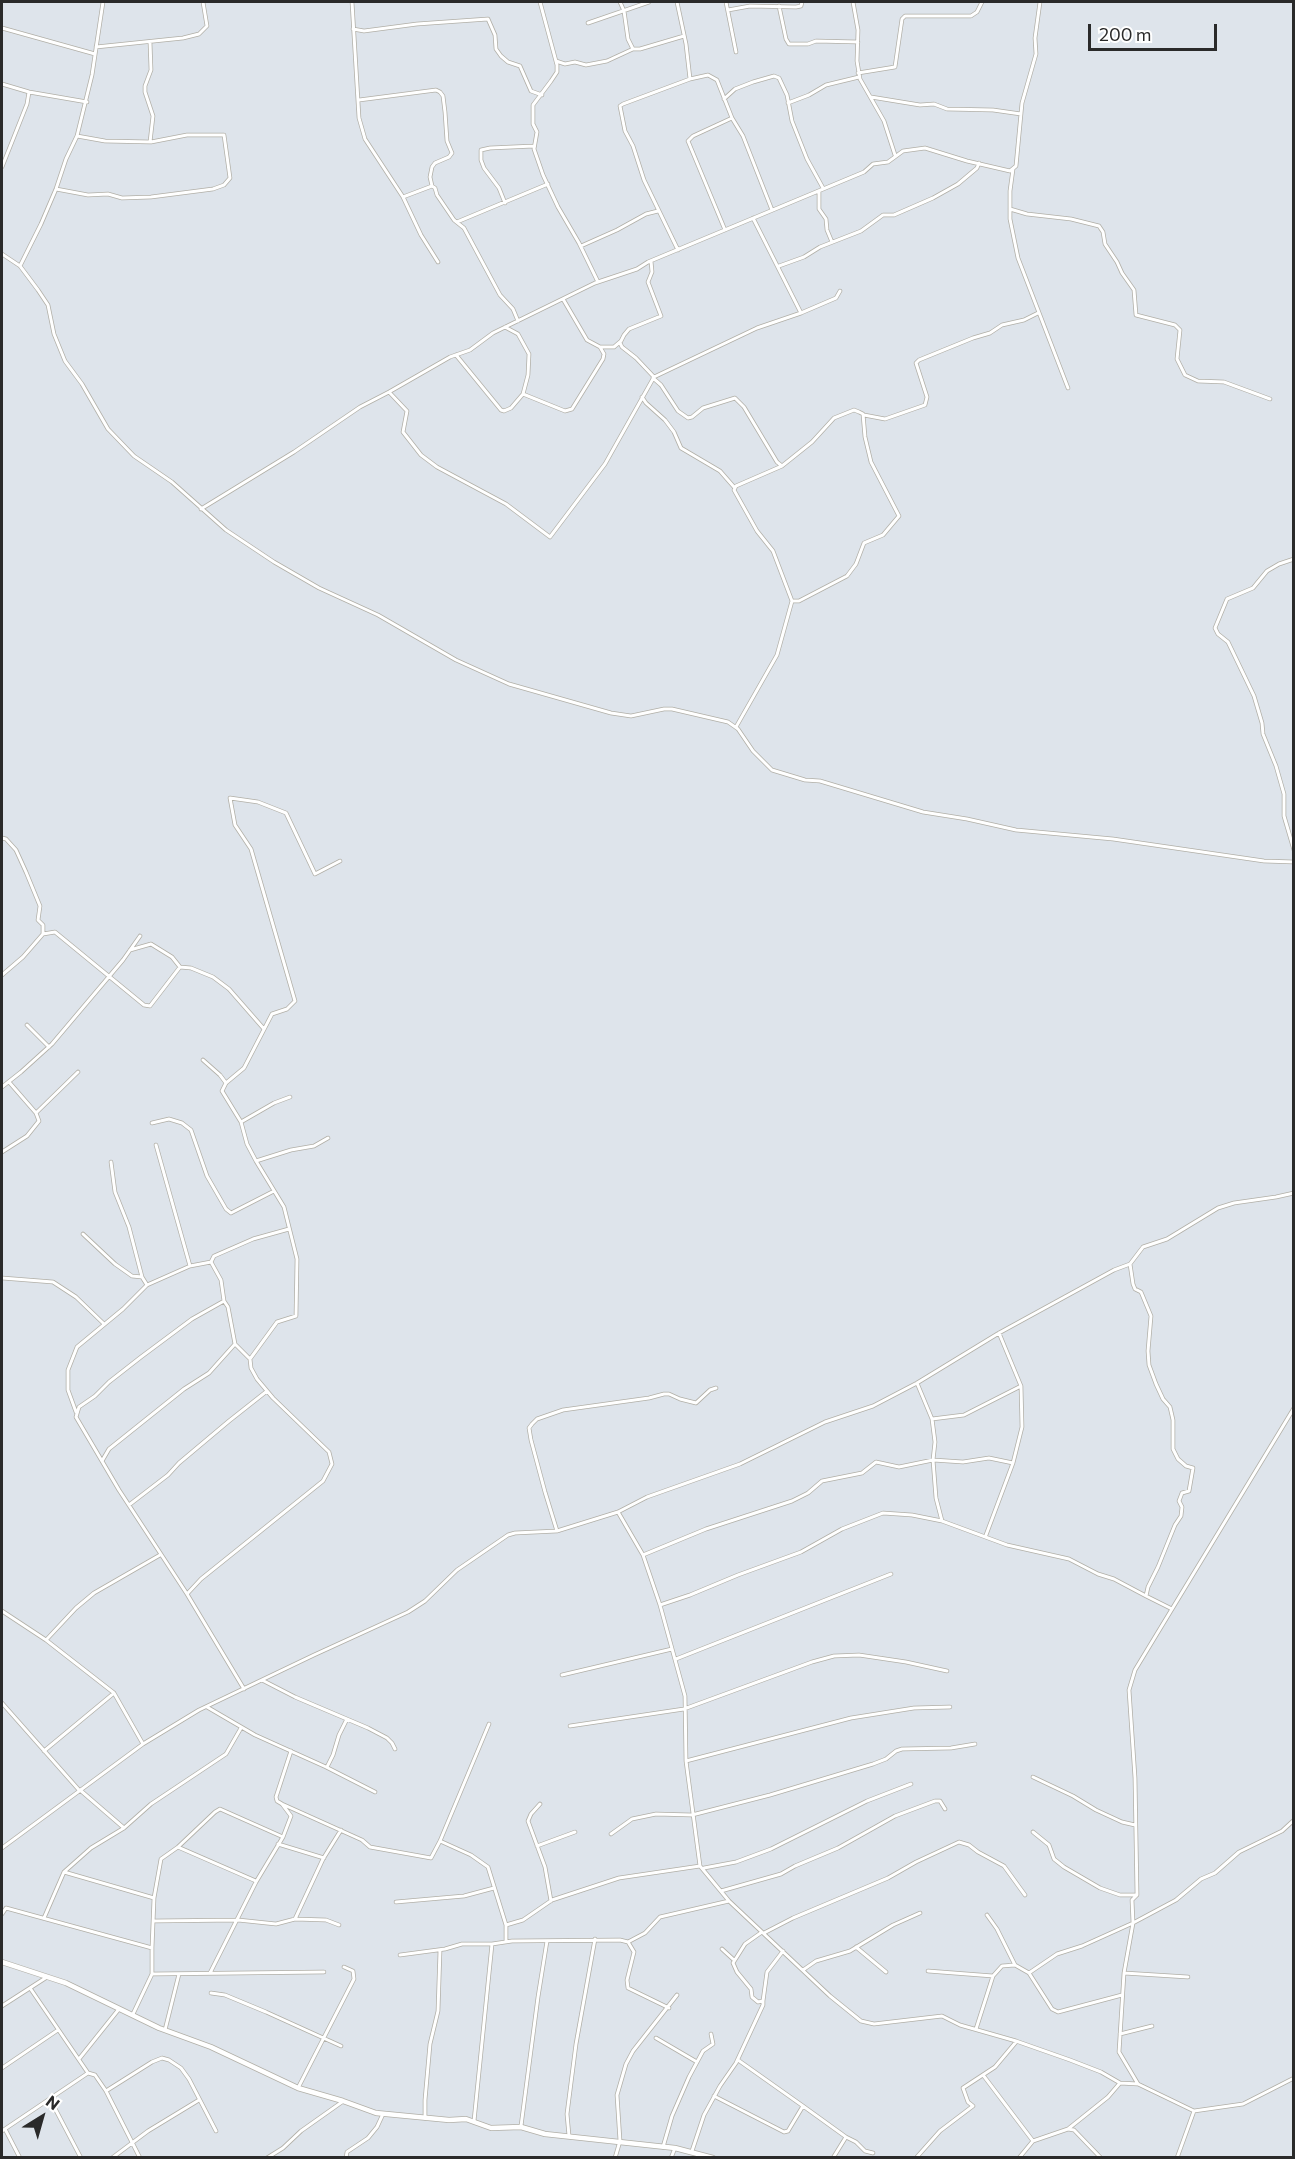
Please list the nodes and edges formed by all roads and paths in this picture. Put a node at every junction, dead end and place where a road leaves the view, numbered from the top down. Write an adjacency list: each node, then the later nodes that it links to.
1 (103, 2): 22 (street)
2 (203, 2): 20 (street)
3 (352, 2): 18 (street)
4 (540, 2): 26 (street)
5 (620, 2): 15 (street)
6 (649, 2): 15 (street)
7 (677, 2): 19 (street)
8 (726, 2): 14 (street)
9 (802, 2): 13 (street)
10 (853, 2): 21 (street)
11 (982, 2): 27 (street)
12 (1040, 2): 37 (street)
13 (779, 6): 14 (street); 21 (street)
14 (728, 10): 24 (street)
15 (624, 11): 16 (street); 23 (street)
16 (588, 23)
17 (2, 28): 25 (street)
18 (353, 29): 31 (street); 34 (street)
19 (684, 36): 23 (street); 28 (street)
20 (150, 42): 22 (street); 40 (street)
21 (858, 42): 27 (street)
22 (96, 47): 25 (street)
23 (633, 49): 26 (street)
24 (736, 52)
25 (95, 54): 35 (street)
26 (556, 61): 31 (street)
27 (859, 75): 32 (street); 36 (street)
28 (690, 79): 33 (street); 54 (street)
29 (2, 84): 30 (street)
30 (29, 92): 35 (street); 44 (street)
31 (542, 95): 41 (street)
32 (871, 97): 37 (street); 42 (street)
33 (724, 99): 36 (street); 38 (street)
34 (358, 100): 47 (street); 50 (street)
35 (87, 102): 39 (street)
36 (788, 103): 49 (street)
37 (1021, 114): 45 (street)
38 (732, 118): 53 (street); 57 (street)
39 (77, 136): 40 (street); 48 (street)
40 (151, 142): 48 (street)
41 (534, 146): 46 (street); 51 (street)
42 (895, 155): 43 (street); 49 (street)
43 (980, 163): 45 (street); 58 (street)
44 (2, 166)
45 (1013, 169): 52 (street)
46 (548, 184): 51 (street); 59 (street)
47 (432, 186): 50 (street); 56 (street)
48 (56, 189): 64 (street)
49 (821, 190): 53 (street); 58 (street)
50 (403, 197): 63 (street)
51 (505, 203): 56 (street)
52 (1010, 209): 70 (street); 81 (street)
53 (772, 210): 55 (street)
54 (659, 211): 59 (street); 60 (street)
55 (753, 218): 57 (street); 65 (street)
56 (457, 222): 71 (street)
57 (725, 230): 60 (street)
58 (832, 242): 65 (street)
59 (581, 246): 66 (street)
60 (678, 250): 62 (street)
61 (2, 254): 64 (street)
62 (651, 261): 66 (street); 73 (street)
63 (438, 262)
64 (20, 266): 85 (street)
65 (778, 266): 69 (street)
66 (598, 282): 68 (street)
67 (840, 291): 69 (street)
68 (563, 299): 71 (street); 74 (street)
69 (801, 313): 76 (street)
70 (1038, 314): 77 (street); 82 (street)
71 (518, 321): 72 (street)
72 (505, 327): 75 (street); 79 (street)
73 (620, 343): 74 (street); 76 (street)
74 (600, 347): 79 (street)
75 (455, 355): 78 (street); 79 (street)
76 (654, 378): 80 (street); 83 (street)
77 (1068, 388)
78 (389, 392): 80 (street); 85 (street)
79 (523, 394)
80 (642, 397): 84 (street)
81 (1270, 399)
82 (864, 415): 83 (street); 87 (street)
83 (782, 466): 84 (street)
84 (735, 487): 87 (street)
85 (201, 509): 88 (street)
86 (1293, 559): 90 (street)
87 (792, 601): 88 (street)
88 (736, 727): 92 (street)
89 (2, 838): 93 (street)
90 (1293, 850)
91 (340, 861): 100 (street)
92 (1293, 862)
93 (43, 934): 97 (street); 98 (street)
94 (140, 936): 95 (street)
95 (130, 950): 96 (street); 98 (street)
96 (180, 967): 98 (street); 100 (street)
97 (2, 975)
98 (110, 976): 101 (street)
99 (27, 1025): 101 (street)
100 (264, 1029): 105 (street)
101 (49, 1047): 104 (street)
102 (202, 1060): 105 (street)
103 (78, 1072): 108 (street)
104 (9, 1082): 106 (street); 108 (street)
105 (226, 1083): 109 (street)
106 (2, 1087)
107 (291, 1096): 109 (street)
108 (36, 1113): 113 (street)
109 (241, 1122): 114 (street)
110 (152, 1123): 116 (street)
111 (328, 1138): 114 (street)
112 (156, 1145): 122 (street)
113 (2, 1152)
114 (256, 1161): 116 (street)
115 (111, 1162): 123 (street)
116 (274, 1191): 118 (street)
117 (1293, 1193): 121 (street)
118 (289, 1229): 120 (street); 130 (street)
119 (83, 1234): 123 (street)
120 (211, 1262): 122 (street); 126 (street)
121 (1130, 1264): 128 (street); 150 (street)
122 (190, 1266): 125 (street)
123 (142, 1277): 125 (street)
124 (2, 1278): 127 (street)
125 (147, 1285): 127 (street)
126 (224, 1301): 129 (street); 136 (street)
127 (104, 1323): 136 (street)
128 (999, 1333): 131 (street); 132 (street)
129 (236, 1344): 130 (street); 139 (street)
130 (250, 1359): 134 (street)
131 (917, 1383): 137 (street); 142 (street)
132 (1021, 1386): 137 (street); 140 (street)
133 (716, 1388): 144 (street)
134 (267, 1391): 141 (street); 149 (street)
135 (1293, 1408): 152 (street)
136 (76, 1412): 139 (street)
137 (932, 1419): 138 (street)
138 (933, 1460): 140 (street); 143 (street); 146 (street)
139 (102, 1461): 141 (street)
140 (1013, 1463): 145 (street)
141 (129, 1505): 147 (street)
142 (618, 1512): 144 (street); 146 (street)
143 (942, 1521): 145 (street); 151 (street)
144 (557, 1531): 159 (street)
145 (986, 1535): 150 (street)
146 (643, 1555): 151 (street)
147 (160, 1556): 149 (street); 154 (street)
148 (891, 1574): 156 (street)
149 (187, 1594): 160 (street)
150 (1146, 1596): 152 (street)
151 (660, 1605): 155 (street)
152 (1172, 1609): 186 (street)
153 (2, 1611): 154 (street)
154 (46, 1640): 161 (street)
155 (672, 1649): 156 (street); 158 (street)
156 (676, 1659): 165 (street)
157 (947, 1671): 165 (street)
158 (562, 1675)
159 (262, 1680): 160 (street); 166 (street)
160 (244, 1689): 163 (street)
161 (114, 1693): 170 (street); 173 (street)
162 (2, 1703): 173 (street)
163 (207, 1707): 169 (street); 170 (street)
164 (950, 1707): 175 (street)
165 (684, 1709): 168 (street); 175 (street)
166 (347, 1719): 172 (street); 176 (street)
167 (489, 1724): 193 (street)
168 (570, 1726)
169 (241, 1728): 174 (street); 187 (street)
170 (143, 1744): 179 (street)
171 (975, 1744): 184 (street)
172 (395, 1749)
173 (44, 1751): 179 (street)
174 (291, 1751): 176 (street); 181 (street)
175 (686, 1761): 184 (street)
176 (326, 1767): 180 (street)
177 (1033, 1777): 186 (street)
178 (911, 1784): 199 (street)
179 (79, 1790): 187 (street); 197 (street)
180 (375, 1792)
181 (282, 1804): 188 (street); 192 (street)
182 (540, 1804): 195 (street)
183 (945, 1809): 203 (street)
184 (692, 1815): 191 (street); 199 (street)
185 (1293, 1820): 217 (street)
186 (1135, 1825): 205 (street)
187 (124, 1828): 200 (street)
188 (341, 1830): 193 (street); 198 (street)
189 (575, 1832): 195 (street)
190 (1033, 1832): 205 (street)
191 (611, 1834)
192 (283, 1837): 194 (street); 196 (street)
193 (440, 1841): 202 (street)
194 (278, 1844): 198 (street); 201 (street)
195 (537, 1846): 207 (street)
196 (178, 1847): 201 (street); 206 (street)
197 (2, 1848)
198 (324, 1858): 214 (street)
199 (702, 1867): 203 (street); 207 (street)
200 (64, 1872): 206 (street); 213 (street)
201 (256, 1882): 215 (street)
202 (494, 1888): 209 (street); 219 (street)
203 (720, 1891): 208 (street)
204 (1024, 1895): 220 (street)
205 (1137, 1895): 217 (street)
206 (154, 1898): 216 (street)
207 (551, 1901): 219 (street)
208 (729, 1901): 220 (street); 224 (street)
209 (396, 1902)
210 (920, 1913): 226 (street)
211 (2, 1914): 213 (street)
212 (987, 1915): 234 (street)
213 (44, 1918): 227 (street)
214 (295, 1919): 215 (street); 218 (street)
215 (238, 1920): 216 (street); 240 (street)
216 (153, 1921): 227 (street)
217 (1133, 1923): 241 (street); 244 (street)
218 (339, 1925)
219 (506, 1925): 222 (street)
220 (763, 1933): 230 (street); 232 (street)
221 (595, 1939): 223 (street); 224 (street); 291 (street)
222 (506, 1941): 223 (street); 225 (street)
223 (547, 1941): 287 (street)
224 (628, 1942): 255 (street)
225 (492, 1944): 229 (street); 286 (street)
226 (856, 1947): 236 (street); 239 (street)
227 (152, 1948): 242 (street)
228 (722, 1949): 232 (street)
229 (440, 1950): 231 (street); 285 (street)
230 (783, 1951): 236 (street); 252 (street)
231 (400, 1955)
232 (734, 1960): 252 (street)
233 (2, 1962): 246 (street)
234 (1016, 1965): 241 (street); 245 (street)
235 (344, 1967): 264 (street)
236 (803, 1970): 258 (street)
237 (928, 1971): 245 (street)
238 (324, 1972): 240 (street)
239 (886, 1972)
240 (210, 1973): 243 (street)
241 (1029, 1973): 251 (street)
242 (152, 1974): 243 (street); 256 (street)
243 (179, 1974): 260 (street)
244 (1124, 1974): 247 (street); 251 (street)
245 (993, 1976): 258 (street)
246 (46, 1977): 248 (street); 254 (street)
247 (1188, 1977)
248 (30, 1988): 253 (street); 259 (street)
249 (212, 1994): 264 (street)
250 (677, 1995): 255 (street)
251 (1122, 1995): 262 (street)
252 (763, 2001): 268 (street)
253 (2, 2006)
254 (120, 2008): 256 (street); 267 (street)
255 (669, 2008): 293 (street)
256 (133, 2014): 260 (street)
257 (1152, 2026): 262 (street)
258 (976, 2029): 265 (street)
259 (58, 2030): 267 (street); 270 (street)
260 (165, 2030): 276 (street)
261 (711, 2034): 269 (street)
262 (1120, 2034): 275 (street)
263 (656, 2038): 269 (street)
264 (323, 2039): 266 (street); 276 (street)
265 (1016, 2041): 272 (street); 274 (street)
266 (341, 2046)
267 (79, 2059): 271 (street)
268 (738, 2060): 278 (street); 282 (street)
269 (697, 2062): 296 (street)
270 (2, 2068)
271 (88, 2073): 277 (street); 279 (street)
272 (983, 2075): 294 (street); 310 (street)
273 (1293, 2078): 283 (street)
274 (1120, 2083): 275 (street); 288 (street)
275 (1138, 2084): 283 (street)
276 (298, 2088): 281 (street)
277 (106, 2091): 280 (street); 295 (street)
278 (713, 2096): 282 (street); 298 (street)
279 (50, 2099): 289 (street); 301 (street)
280 (199, 2100): 290 (street); 295 (street)
281 (343, 2101): 284 (street); 304 (street)
282 (803, 2106): 292 (street)
283 (1194, 2111): 313 (street)
284 (383, 2114): 285 (street); 305 (street)
285 (425, 2118): 286 (street)
286 (474, 2122): 287 (street)
287 (521, 2127): 291 (street)
288 (1068, 2129): 294 (street); 312 (street)
289 (3, 2130): 300 (street)
290 (216, 2131)
291 (569, 2137): 293 (street)
292 (846, 2137): 299 (street); 309 (street)
293 (620, 2141): 296 (street); 306 (street)
294 (1033, 2141): 311 (street)
295 (133, 2144): 302 (street); 303 (street)
296 (663, 2147): 297 (street)
297 (675, 2148): 298 (street); 307 (street)
298 (692, 2151): 308 (street)
299 (873, 2153)
300 (20, 2157)
301 (81, 2157)
302 (112, 2157)
303 (140, 2157)
304 (267, 2157)
305 (344, 2157)
306 (615, 2157)
307 (671, 2157)
308 (713, 2157)
309 (833, 2157)
310 (916, 2157)
311 (1019, 2157)
312 (1101, 2157)
313 (1177, 2157)

